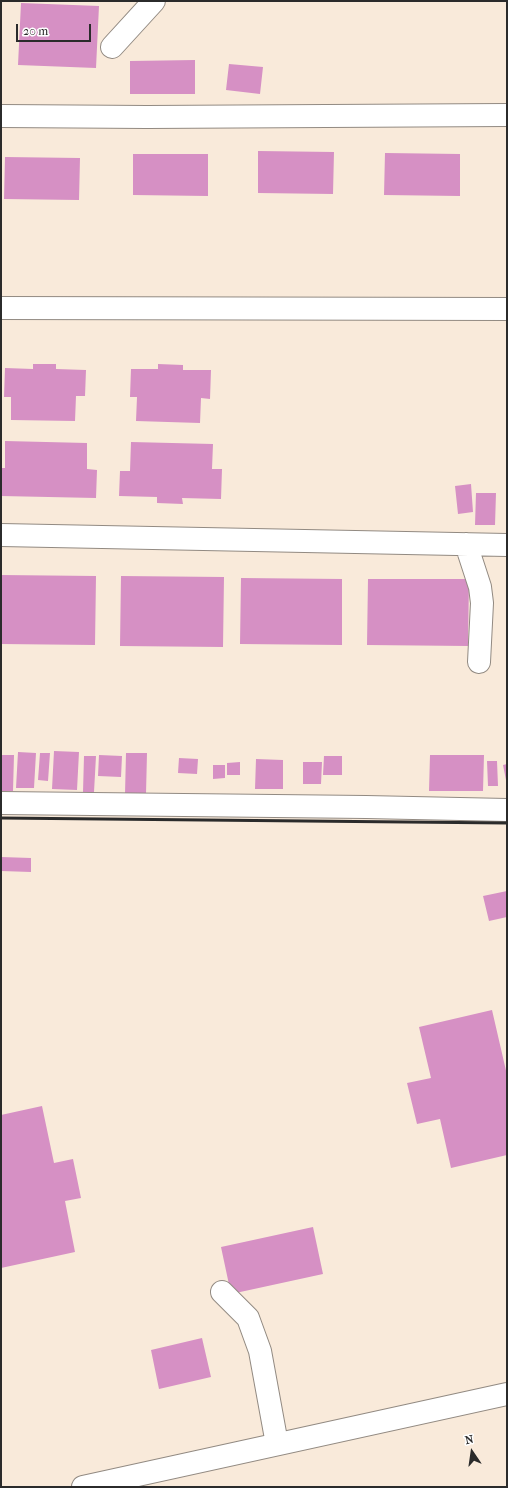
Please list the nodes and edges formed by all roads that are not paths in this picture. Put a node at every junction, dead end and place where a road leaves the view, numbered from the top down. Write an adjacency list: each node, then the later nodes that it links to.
1 (154, 1): 2 (street)
2 (112, 47)
3 (507, 115): 4 (street)
4 (1, 116)
5 (1, 308): 6 (street)
6 (507, 309)
7 (1, 536): 8 (street)
8 (466, 544): 9 (street); 10 (street)
9 (507, 545)
10 (479, 662)
11 (1, 803): 12 (street)
12 (507, 810)
13 (222, 1292): 15 (street)
14 (507, 1394): 15 (street)
15 (277, 1444): 16 (street)
16 (84, 1487)

